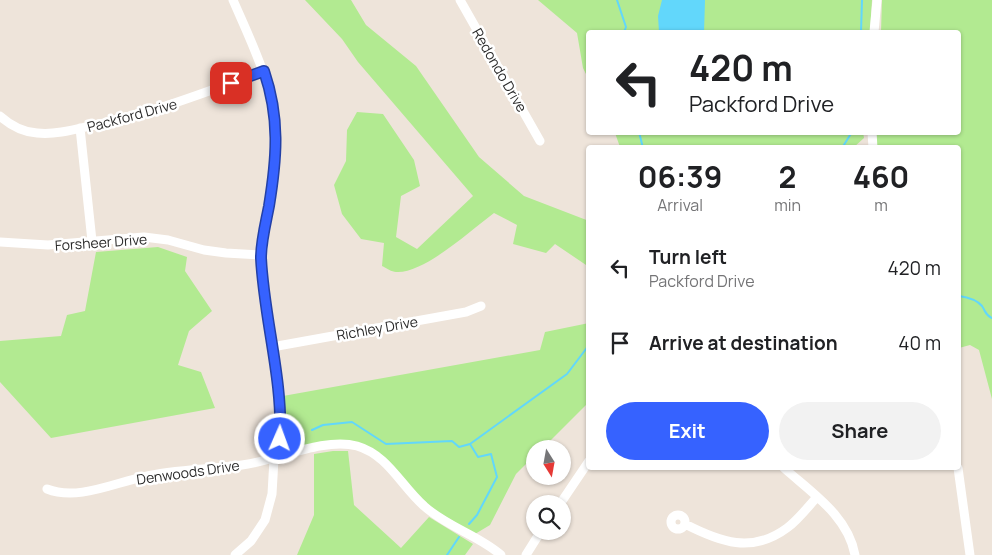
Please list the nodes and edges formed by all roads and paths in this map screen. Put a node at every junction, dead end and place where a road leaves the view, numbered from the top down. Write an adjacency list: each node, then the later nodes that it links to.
1 (233, 0): 5 (street)
2 (460, 0): 8 (street, Redondo Drive)
3 (877, 0): 4 (street)
4 (874, 30)
5 (264, 71): 7 (street, Packford Drive); 11 (street)
6 (0, 116): 7 (street, Packford Drive)
7 (80, 128): 9 (street)
8 (540, 141)
9 (92, 241): 10 (street, Forsheer Drive); 11 (street, Forsheer Drive)
10 (0, 242)
11 (261, 255): 13 (street)
12 (481, 306): 13 (street, Richley Drive)
13 (272, 347): 14 (street)
14 (274, 459): 18 (street, Denwoods Drive); 23 (street); 25 (street, Denwoods Drive)
15 (586, 465): 19 (street)
16 (786, 470): 20 (street)
17 (958, 470): 28 (street)
18 (47, 489)
19 (566, 495)
20 (817, 498): 21 (street); 27 (street)
21 (685, 524)
22 (535, 540): 26 (street)
23 (245, 552): 24 (street)
24 (235, 555)
25 (501, 555)
26 (526, 555)
27 (855, 555)
28 (970, 555)

